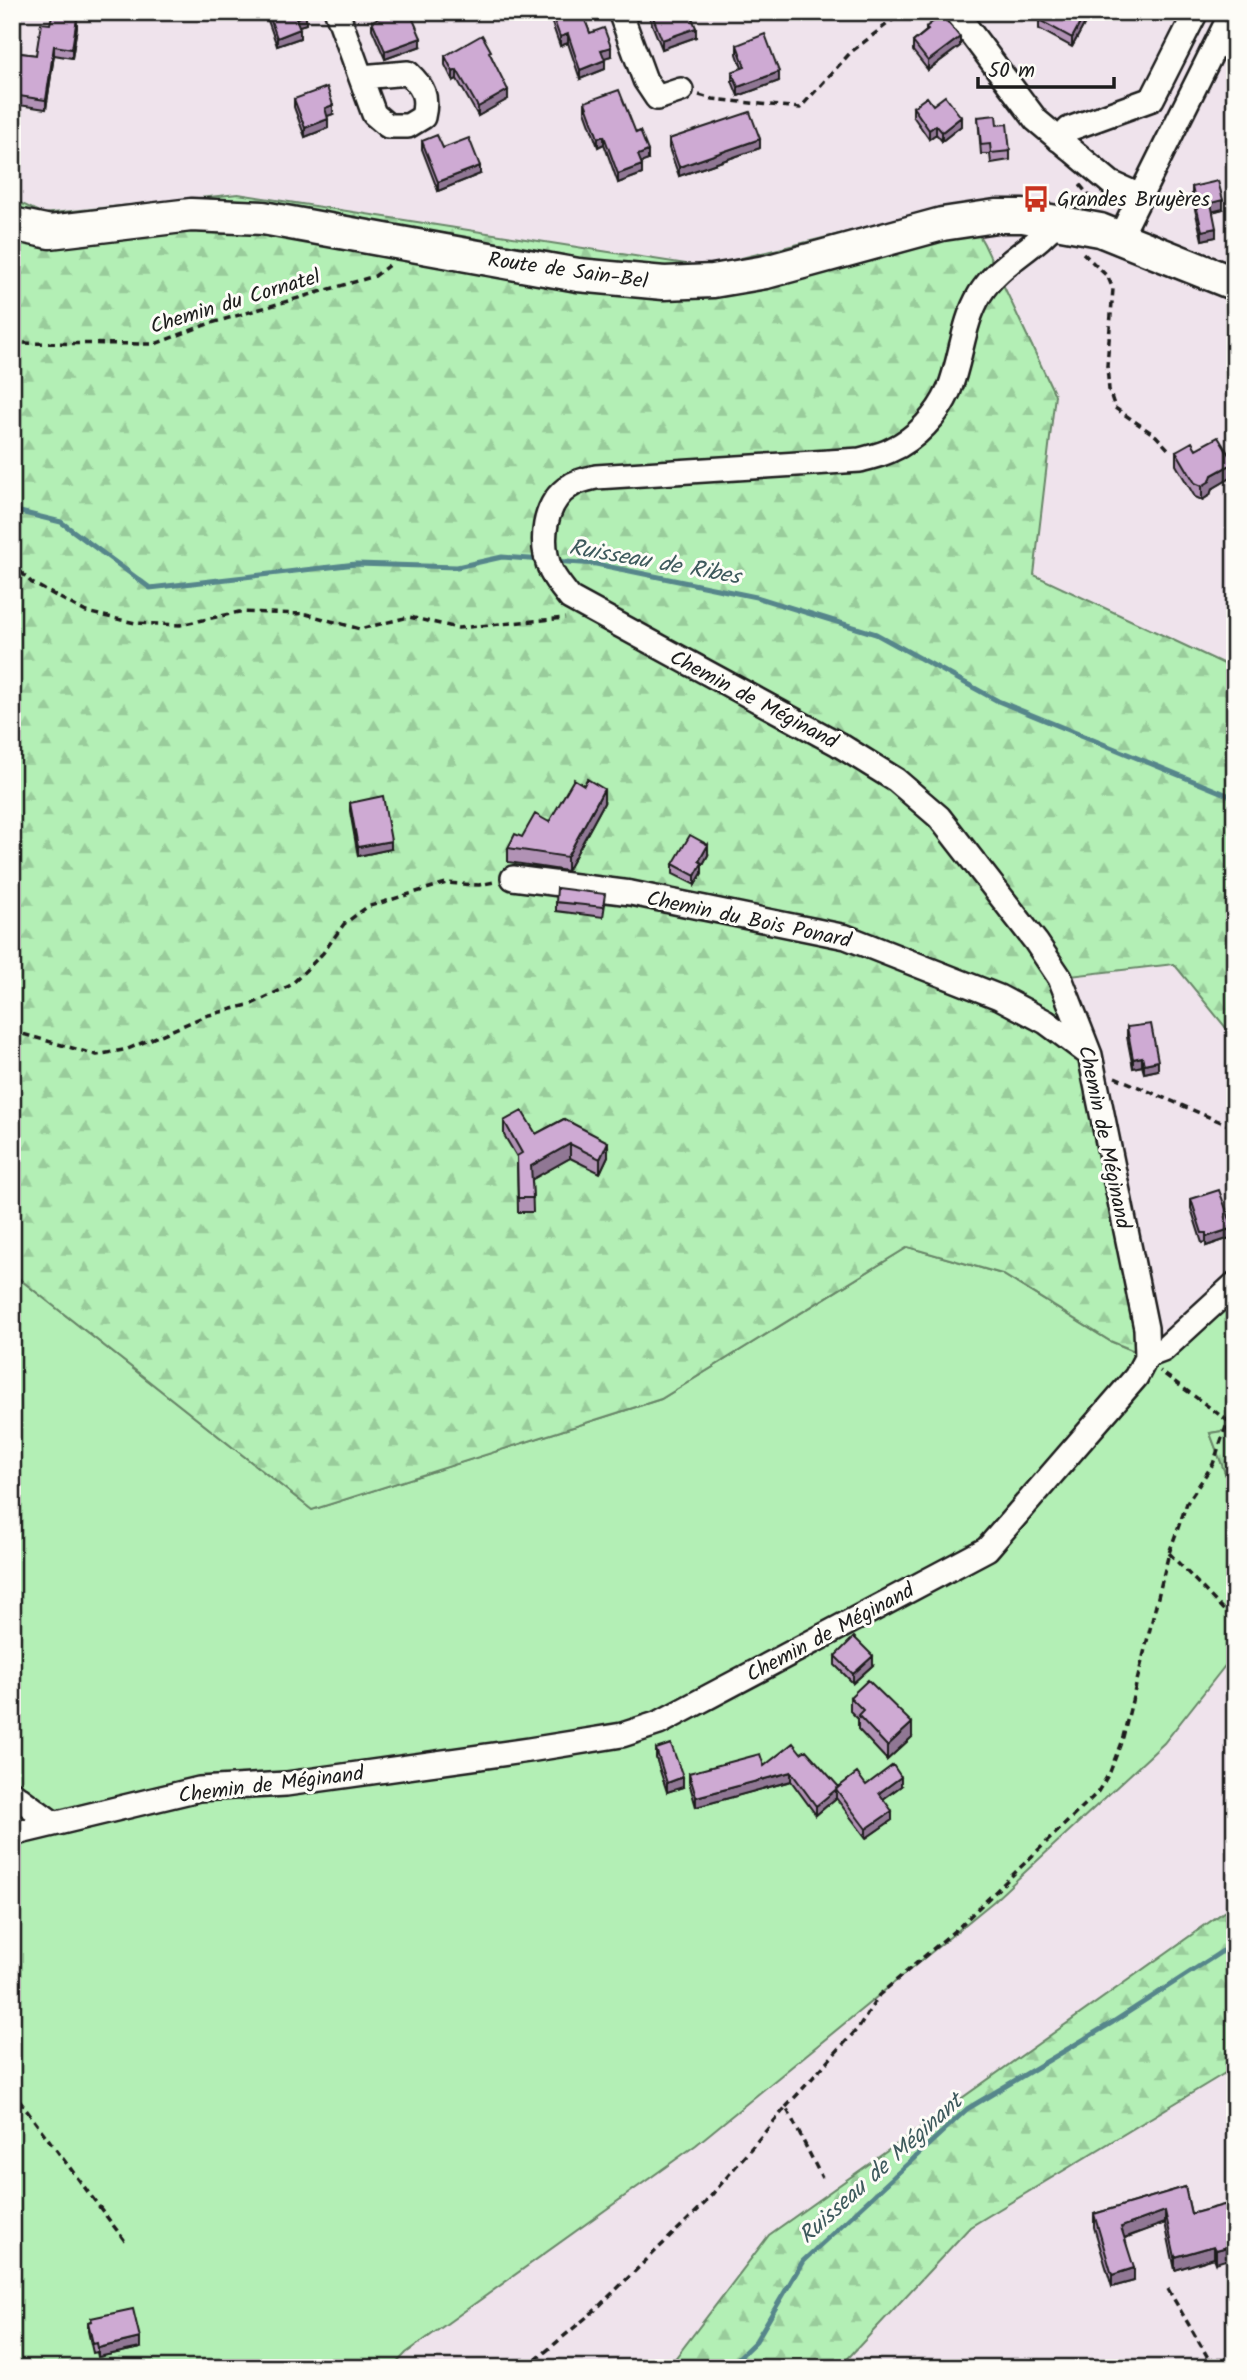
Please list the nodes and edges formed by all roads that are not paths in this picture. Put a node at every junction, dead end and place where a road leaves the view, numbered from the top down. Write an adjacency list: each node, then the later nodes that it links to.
1 (337, 12): 6 (street)
2 (620, 12): 7 (street)
3 (955, 12): 8 (street)
4 (1196, 12): 8 (street)
5 (1232, 12): 9 (street)
6 (361, 78)
7 (681, 90)
8 (1059, 140): 9 (street)
9 (1140, 196): 12 (street)
10 (1057, 220): 11 (main road, Route de Sain-Bel); 12 (main road, Route de Sain-Bel); 15 (street, Chemin de Méginand)
11 (12, 224)
12 (1120, 237): 13 (main road, Route de Sain-Bel)
13 (1235, 284)
14 (513, 878): 15 (street, Chemin du Bois Ponard)
15 (1090, 1055): 17 (street, Chemin de Méginand)
16 (1235, 1284): 17 (street)
17 (1147, 1356): 19 (street, Chemin de Méginand)
18 (12, 1793): 19 (street)
19 (53, 1823): 20 (street, Chemin de Méginand)
20 (12, 1834)

